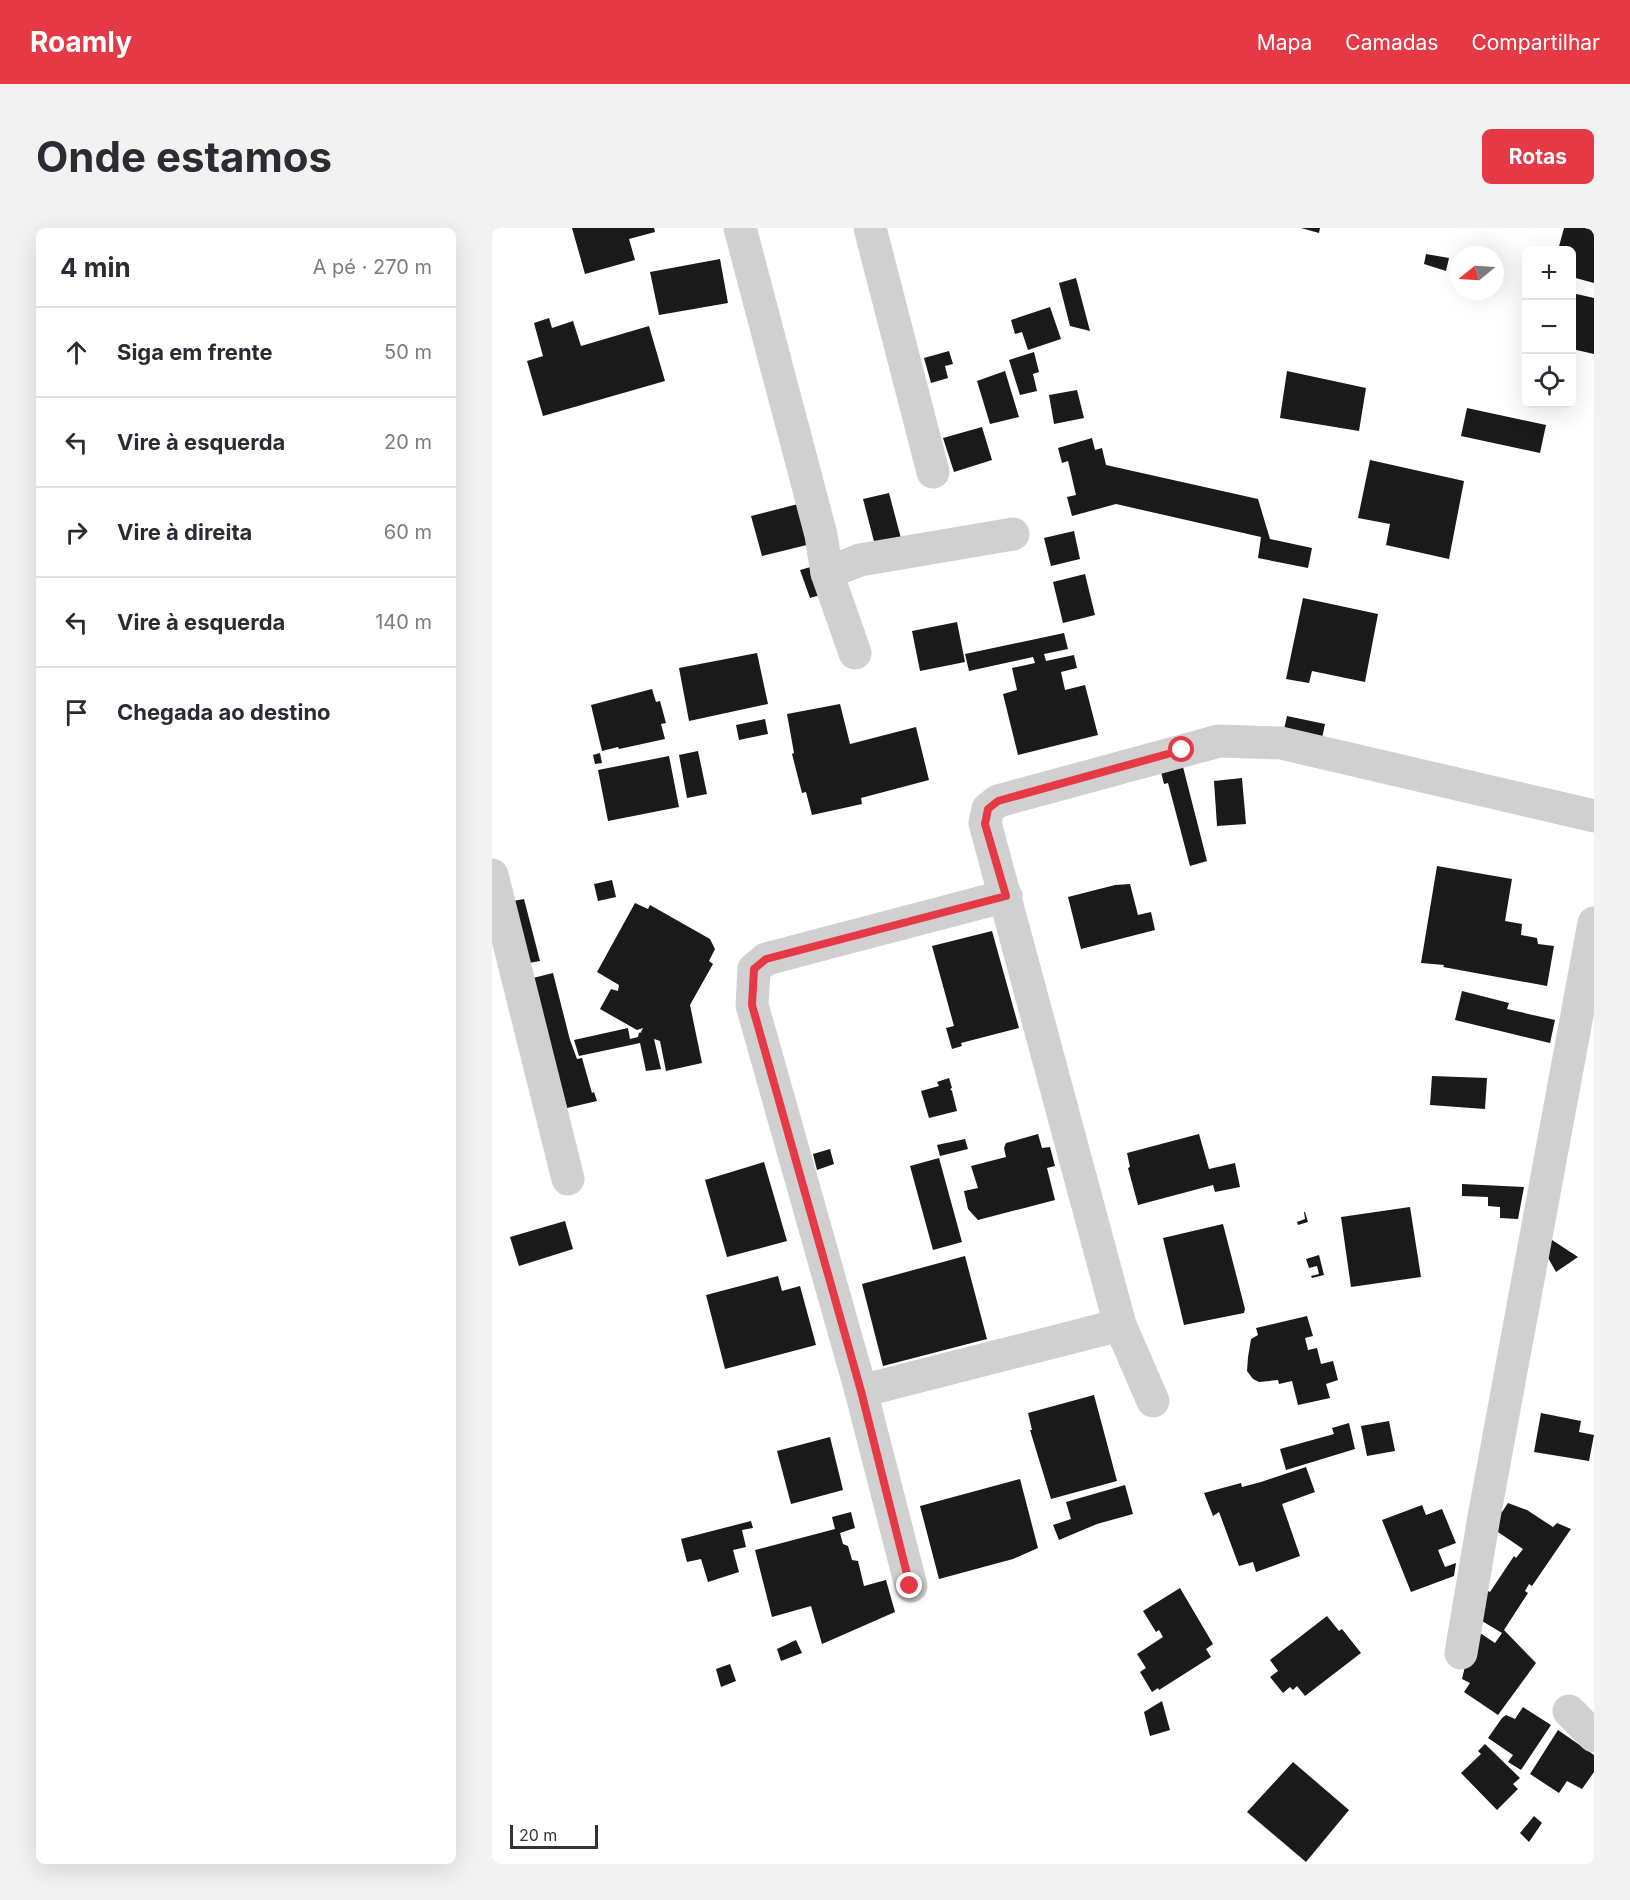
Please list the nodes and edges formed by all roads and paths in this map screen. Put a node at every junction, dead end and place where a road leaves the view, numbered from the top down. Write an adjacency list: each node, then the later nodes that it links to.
1 (740, 228): 5 (street)
2 (870, 228): 3 (street)
3 (933, 472)
4 (1013, 534): 5 (street)
5 (827, 573): 6 (street)
6 (855, 652)
7 (1594, 816): 9 (street)
8 (492, 875): 11 (street)
9 (1006, 896): 12 (street); 13 (street)
10 (1594, 923): 16 (street)
11 (568, 1179)
12 (1120, 1325): 13 (street); 14 (street)
13 (861, 1391): 15 (street)
14 (1153, 1401)
15 (910, 1586)
16 (1461, 1653)
17 (1569, 1711): 18 (street)
18 (1594, 1736)

